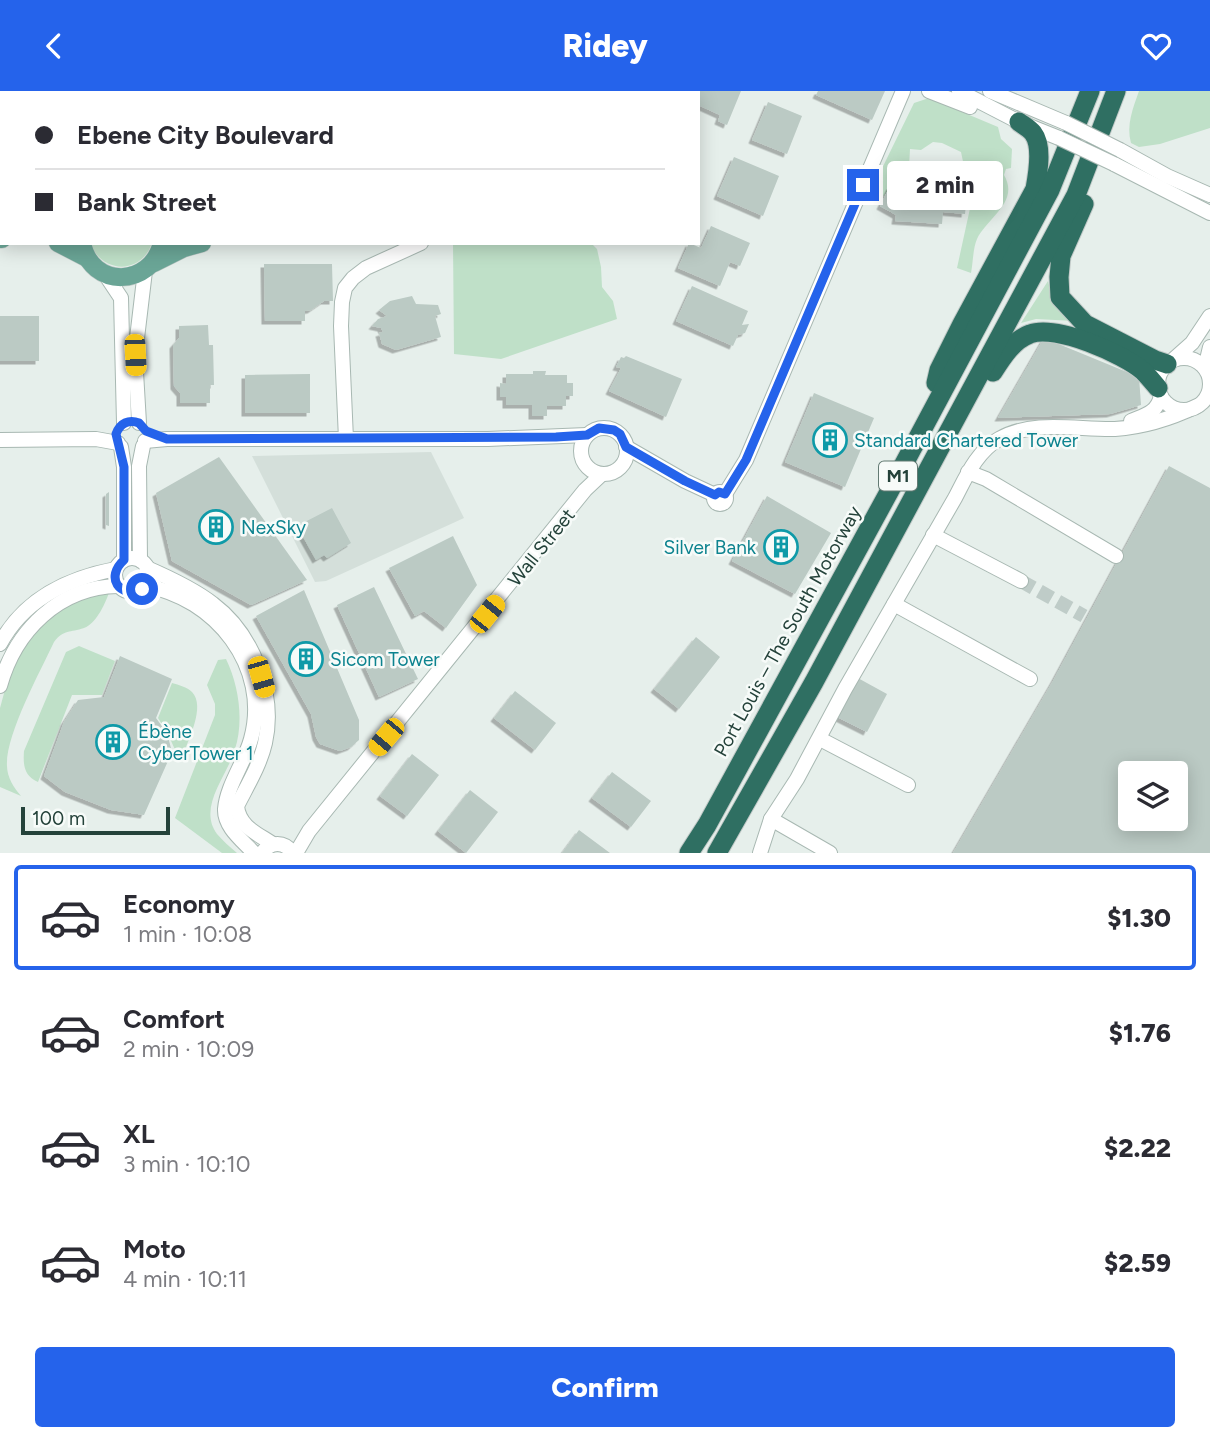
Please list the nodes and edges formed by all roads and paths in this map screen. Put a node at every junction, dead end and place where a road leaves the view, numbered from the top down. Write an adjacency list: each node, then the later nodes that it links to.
1 (904, 91): 9 (street)
2 (921, 91): 9 (street)
3 (929, 91): 10 (street)
4 (958, 91): 10 (street)
5 (990, 91): 11 (street, bridge)
6 (1090, 91): 26 (highway, Port Louis – The South Motorway / M1)
7 (1116, 91): 35 (highway, M1)
8 (1122, 91): 22 (highway)
9 (897, 108): 34 (street)
10 (1017, 126): 12 (street, bridge); 26 (highway)
11 (1210, 195)
12 (1210, 213)
13 (64, 245): 17 (main road)
14 (161, 245): 18 (main road)
15 (195, 245): 18 (main road)
16 (417, 245): 31 (street)
17 (84, 251): 19 (main road)
18 (149, 267): 19 (main road); 29 (street)
19 (105, 274): 29 (street)
20 (1210, 316): 22 (street)
21 (1210, 347): 23 (street)
22 (1170, 362): 23 (street); 24 (street)
23 (1208, 374): 25 (street)
24 (1159, 392): 25 (street); 27 (street); 35 (highway)
25 (1203, 403): 27 (street)
26 (927, 422): 55 (highway, Port Louis – The South Motorway / M1)
27 (1114, 429): 38 (street)
28 (587, 435): 30 (street); 33 (street); 36 (street)
29 (132, 436): 31 (street); 32 (street); 41 (street); 42 (street)
30 (556, 437): 31 (street); 36 (street)
31 (346, 439)
32 (0, 440)
33 (626, 447): 34 (street); 37 (street)
34 (648, 459): 37 (street)
35 (932, 464): 56 (highway, M1)
36 (591, 466): 37 (street); 53 (street, Wall Street)
37 (621, 466)
38 (968, 472): 39 (street); 40 (street)
39 (933, 535): 43 (street); 46 (street)
40 (1116, 556)
41 (144, 564): 42 (street); 45 (street); 53 (street)
42 (120, 565): 44 (street); 47 (street)
43 (1021, 581)
44 (118, 586): 45 (street); 49 (street)
45 (145, 586): 54 (street)
46 (894, 604): 48 (street); 50 (street)
47 (0, 644)
48 (1030, 679)
49 (0, 686)
50 (820, 739): 51 (street); 52 (street)
51 (908, 785)
52 (771, 820): 57 (street); 58 (street)
53 (281, 849)
54 (254, 853)
55 (689, 853)
56 (717, 853)
57 (760, 853)
58 (830, 853)

